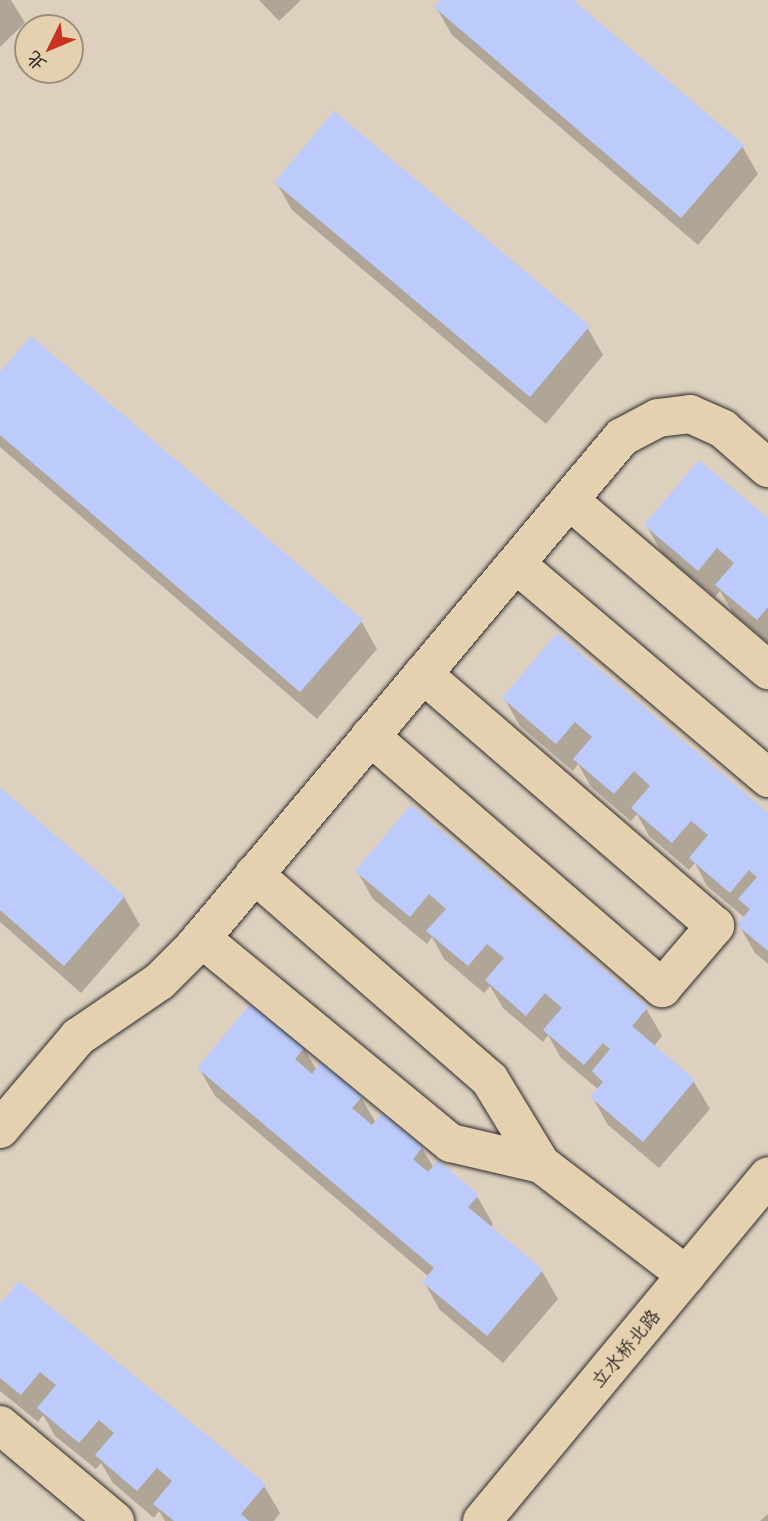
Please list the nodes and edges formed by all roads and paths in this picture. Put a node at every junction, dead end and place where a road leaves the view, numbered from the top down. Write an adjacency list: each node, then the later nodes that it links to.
1 (768, 468): 2 (street)
2 (569, 500): 3 (street); 4 (street)
3 (516, 564): 5 (street); 7 (street)
4 (768, 670)
5 (423, 674): 6 (street); 6 (street)
6 (370, 736): 8 (street)
7 (768, 778)
8 (254, 874): 9 (street); 11 (street)
9 (201, 938): 10 (street); 11 (street)
10 (0, 1129)
11 (541, 1164): 13 (street)
12 (768, 1176): 13 (street, 立水桥北路)
13 (686, 1275): 16 (street, 立水桥北路)
14 (0, 1425): 15 (street)
15 (115, 1521)
16 (482, 1521)

